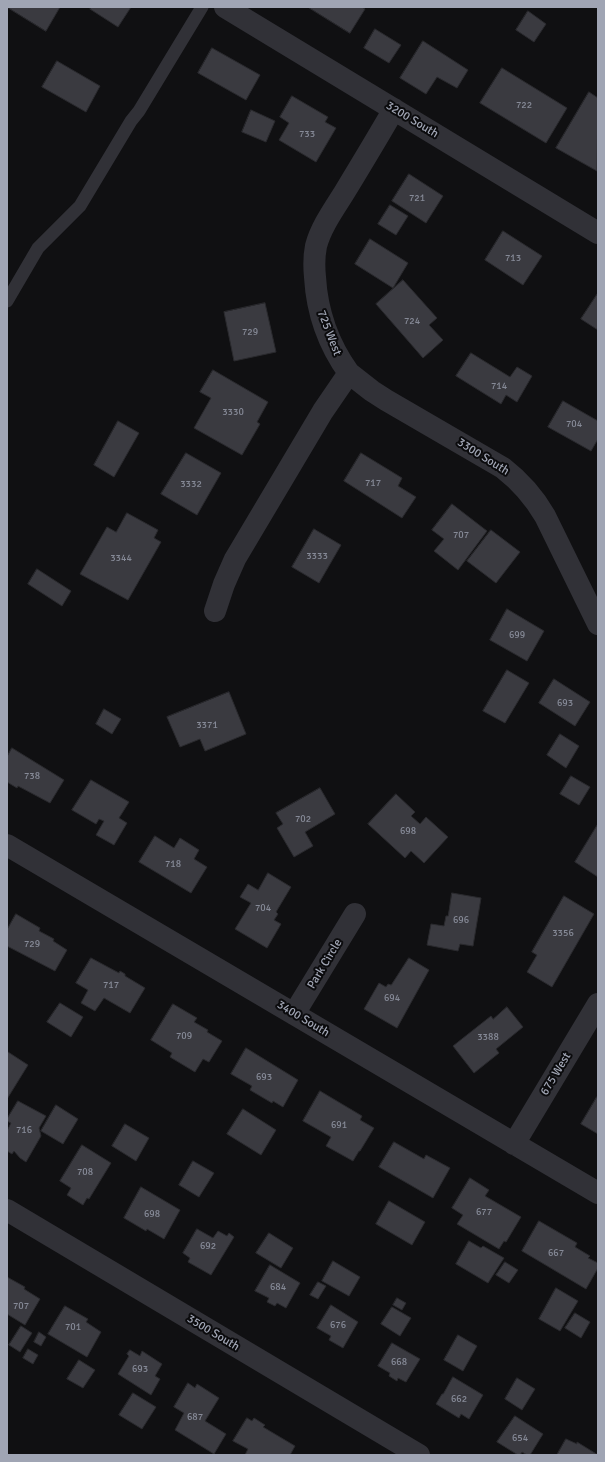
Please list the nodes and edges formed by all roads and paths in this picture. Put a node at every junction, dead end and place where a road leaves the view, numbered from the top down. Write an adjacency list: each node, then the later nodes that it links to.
1 (202, 7): 5 (lane)
2 (225, 7): 3 (street, 3200 South)
3 (394, 109): 4 (street, 3200 South); 6 (street, 725 West)
4 (598, 233)
5 (7, 301)
6 (349, 373): 7 (street); 8 (street, 3300 South)
7 (215, 611)
8 (598, 624)
9 (7, 844): 12 (street, 3400 South)
10 (355, 914): 12 (street, Park Circle)
11 (598, 1004): 13 (street, 675 West)
12 (294, 1014): 13 (street, 3400 South)
13 (514, 1144): 14 (street, 3400 South)
14 (598, 1194)
15 (7, 1210): 16 (street, 3500 South)
16 (419, 1455)

